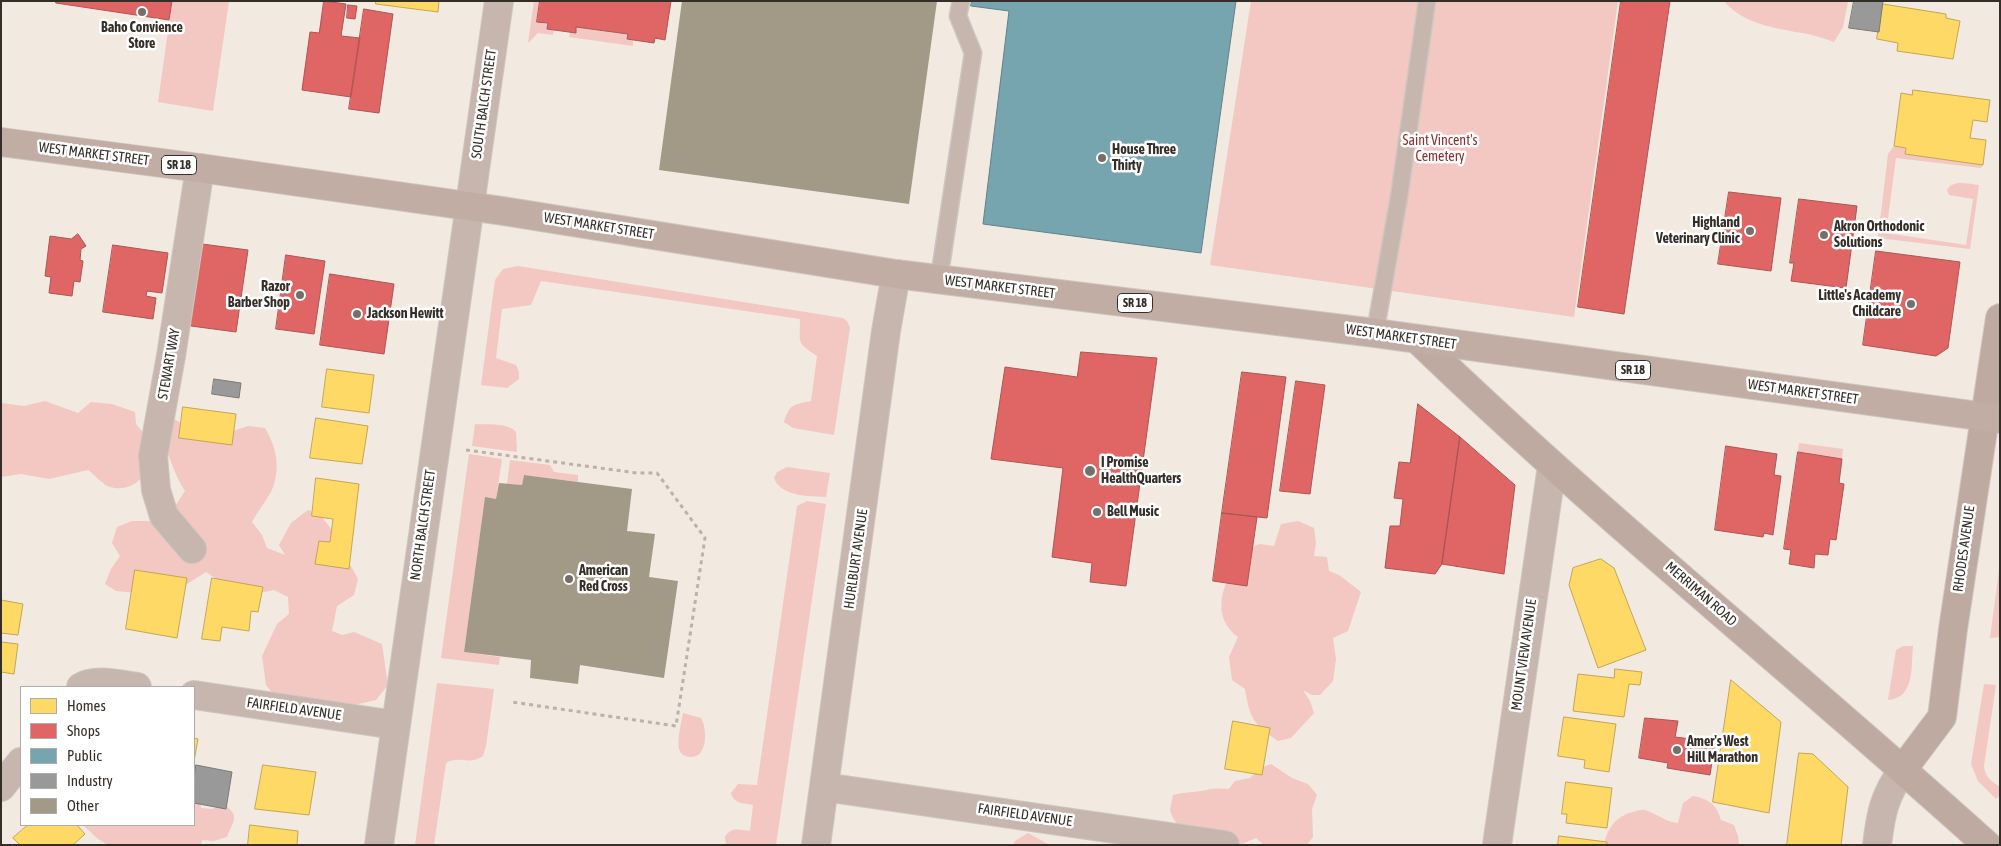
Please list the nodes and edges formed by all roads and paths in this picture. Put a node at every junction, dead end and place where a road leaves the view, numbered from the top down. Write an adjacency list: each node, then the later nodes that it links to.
1 (499, 1): 6 (street, SOUTH BALCH STREET)
2 (961, 1): 8 (lane)
3 (1427, 1): 10 (lane)
4 (1, 142): 5 (main road, WEST MARKET STREET / SR 18)
5 (200, 168): 6 (main road, WEST MARKET STREET / SR 18); 15 (street, STEWART WAY)
6 (470, 206): 7 (main road, WEST MARKET STREET / SR 18); 20 (street, NORTH BALCH STREET)
7 (896, 274): 8 (main road, WEST MARKET STREET / SR 18); 24 (street, HURLBURT AVENUE)
8 (939, 279): 10 (main road, WEST MARKET STREET / SR 18)
9 (2000, 318): 12 (main road, RHODES AVENUE)
10 (1375, 333): 11 (main road, WEST MARKET STREET / SR 18)
11 (1417, 339): 12 (main road, WEST MARKET STREET / SR 18); 14 (main road, MERRIMAN ROAD)
12 (1992, 418): 22 (main road, RHODES AVENUE)
13 (466, 450): 19 (path)
14 (1552, 466): 22 (main road, MERRIMAN ROAD); 28 (street, MOUNT VIEW AVENUE)
15 (192, 549)
16 (83, 686): 17 (street)
17 (129, 686)
18 (195, 695): 20 (street, FAIRFIELD AVENUE)
19 (512, 702)
20 (394, 725): 25 (street, NORTH BALCH STREET)
21 (20, 763): 23 (street)
22 (1903, 769): 29 (street); 30 (main road, MERRIMAN ROAD)
23 (1, 787)
24 (824, 787): 26 (street, HURLBURT AVENUE); 27 (street, FAIRFIELD AVENUE)
25 (379, 845)
26 (816, 845)
27 (1225, 845)
28 (1497, 845)
29 (1877, 845)
30 (1987, 845)

